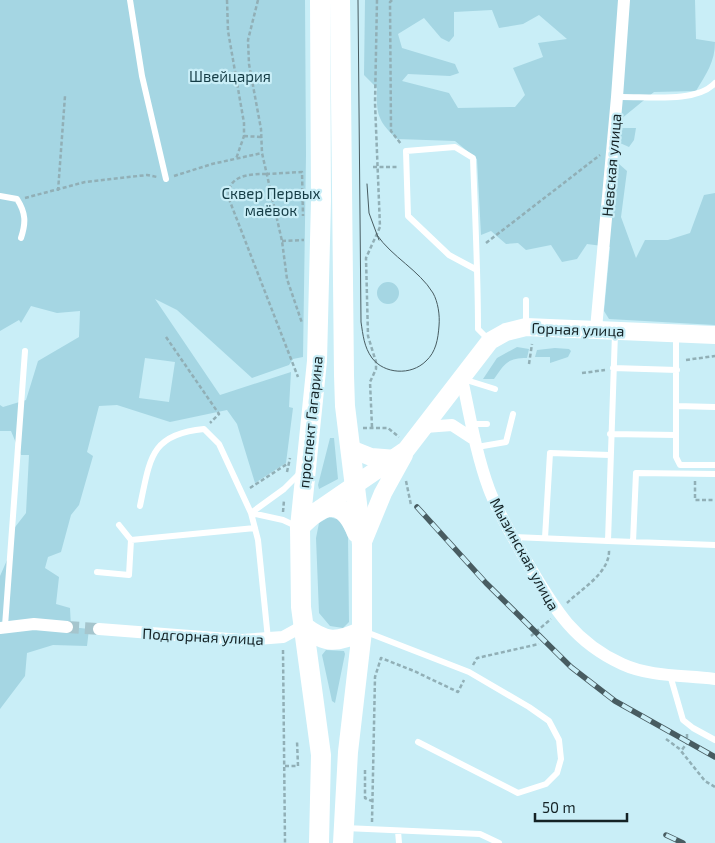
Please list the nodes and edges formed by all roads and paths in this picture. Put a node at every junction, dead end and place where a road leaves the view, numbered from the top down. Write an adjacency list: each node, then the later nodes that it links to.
1 (130, 0): 22 (lane)
2 (227, 0): 12 (path)
3 (258, 0): 13 (path)
4 (320, 0): 69 (main road, проспект Гагарина)
5 (340, 0): 65 (main road, проспект Гагарина)
6 (376, 0): 19 (path)
7 (392, 0): 14 (path)
8 (624, 0): 11 (street, Невская улица)
9 (715, 83): 11 (lane)
10 (65, 96): 23 (path)
11 (617, 97): 37 (street, Невская улица)
12 (244, 136): 13 (path); 17 (path)
13 (261, 137): 15 (path)
14 (406, 151): 20 (lane); 32 (lane)
15 (262, 153): 17 (path); 21 (path)
16 (600, 155): 32 (path)
17 (236, 158): 22 (path)
18 (373, 167): 19 (path)
19 (377, 167): 20 (path); 59 (path)
20 (407, 167): 33 (lane)
21 (266, 174): 26 (path); 30 (path); 51 (path)
22 (166, 179): 23 (path)
23 (58, 191): 25 (path)
24 (0, 196): 25 (lane)
25 (17, 199): 28 (lane)
26 (303, 221)
27 (304, 230): 29 (path)
28 (22, 238)
29 (304, 240): 30 (path); 31 (path)
30 (282, 241): 35 (path)
31 (304, 249)
32 (476, 250): 33 (lane)
33 (477, 270): 42 (lane)
34 (526, 300): 36 (lane)
35 (305, 314)
36 (526, 327): 37 (main road, Горная улица); 42 (main road, Горная улица)
37 (596, 329): 38 (main road, Горная улица)
38 (615, 330): 39 (main road, Горная улица); 48 (lane)
39 (676, 333): 40 (main road, Горная улица); 46 (lane)
40 (715, 335)
41 (166, 337): 61 (path)
42 (490, 341): 52 (main road, Горная улица)
43 (532, 344): 47 (path)
44 (25, 351): 94 (lane)
45 (715, 356): 46 (path)
46 (677, 361): 49 (lane)
47 (530, 364)
48 (613, 368): 49 (lane); 50 (path); 62 (lane)
49 (677, 370): 54 (lane)
50 (582, 374)
51 (298, 377)
52 (462, 379): 53 (lane); 57 (street, Мызинская улица); 60 (main road, Горная улица)
53 (496, 389)
54 (676, 406): 55 (lane); 63 (lane)
55 (715, 407)
56 (513, 414): 64 (lane)
57 (472, 424): 58 (lane); 64 (street, Мызинская улица)
58 (487, 424)
59 (372, 426)
60 (425, 427): 64 (street); 66 (main road, Горная улица)
61 (204, 429): 74 (lane); 77 (lane)
62 (610, 434): 63 (lane); 67 (lane)
63 (676, 435): 68 (lane)
64 (476, 443): 83 (street, Мызинская улица)
65 (351, 449): 66 (main road); 73 (main road, проспект Гагарина)
66 (401, 454): 73 (main road, Горная улица); 88 (main road, Горная улица)
67 (610, 455): 84 (lane); 86 (lane)
68 (715, 465)
69 (296, 466): 74 (path); 79 (lane); 81 (main road, проспект Гагарина)
70 (715, 474): 87 (lane)
71 (404, 475): 76 (path)
72 (695, 480): 75 (path)
73 (356, 485): 78 (main road, Горная улица); 88 (main road, проспект Гагарина)
74 (241, 491): 79 (lane)
75 (715, 500)
76 (410, 505)
77 (140, 506)
78 (314, 512): 81 (main road); 88 (main road, проспект Гагарина)
79 (251, 513): 81 (lane); 82 (lane)
80 (119, 525): 85 (lane)
81 (300, 527): 93 (main road, проспект Гагарина)
82 (255, 528): 85 (lane); 100 (lane)
83 (513, 537): 84 (lane); 91 (street, Мызинская улица)
84 (545, 538): 86 (lane)
85 (131, 540): 90 (lane)
86 (608, 541): 87 (lane); 91 (path)
87 (633, 542): 89 (lane)
88 (362, 544): 97 (main road, проспект Гагарина)
89 (715, 545)
90 (98, 572)
91 (557, 614): 103 (street, Мызинская улица)
92 (67, 626): 94 (street)
93 (303, 626): 97 (main road); 99 (street, Подгорная улица); 119 (main road, проспект Гагарина)
94 (3, 627)
95 (540, 628): 98 (path)
96 (99, 629): 100 (street, Подгорная улица)
97 (362, 631): 102 (lane); 117 (main road, проспект Гагарина)
98 (531, 636)
99 (282, 637): 100 (street, Подгорная улица); 111 (path)
100 (269, 640)
101 (539, 644): 102 (path)
102 (469, 672): 109 (lane); 114 (path)
103 (670, 675): 104 (street, Мызинская улица); 105 (lane)
104 (715, 679)
105 (683, 720): 107 (lane); 110 (path)
106 (666, 739): 110 (path)
107 (715, 740)
108 (297, 741): 111 (path)
109 (418, 742)
110 (681, 751): 113 (path)
111 (285, 766): 118 (path)
112 (365, 770): 114 (path)
113 (715, 787)
114 (374, 802): 115 (path)
115 (372, 830): 116 (lane); 117 (lane)
116 (398, 831): 120 (lane); 121 (lane)
117 (344, 836)
118 (285, 843)
119 (319, 843)
120 (398, 843)
121 (499, 843)

